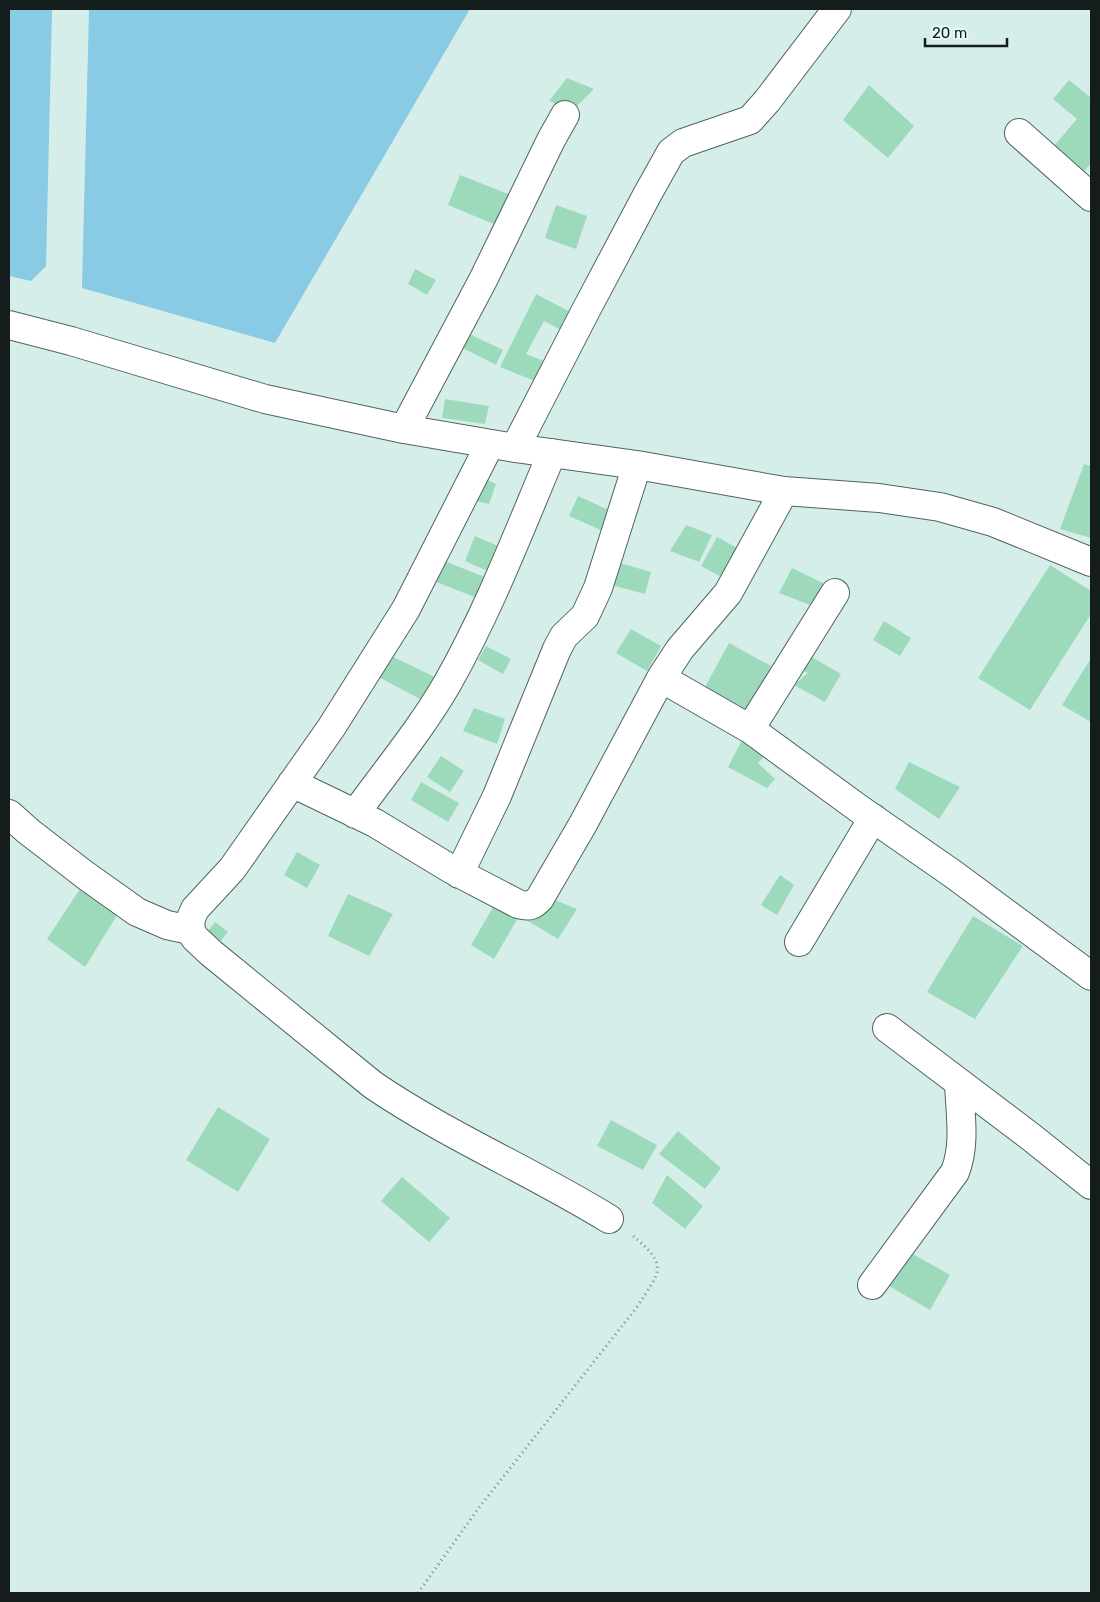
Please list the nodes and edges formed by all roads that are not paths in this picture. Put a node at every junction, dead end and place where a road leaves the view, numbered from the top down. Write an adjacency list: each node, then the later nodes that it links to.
1 (837, 9): 7 (street)
2 (565, 116): 6 (street)
3 (1019, 133): 4 (street)
4 (1091, 197)
5 (9, 325): 6 (street)
6 (404, 429): 7 (street)
7 (503, 446): 8 (street); 15 (street)
8 (552, 453): 9 (street); 17 (street)
9 (637, 465): 10 (street); 19 (street)
10 (784, 491): 11 (street); 13 (street)
11 (1091, 562)
12 (835, 594): 14 (street)
13 (661, 678): 14 (street); 19 (street)
14 (750, 729): 18 (street)
15 (292, 783): 17 (street); 20 (street)
16 (9, 814): 20 (street)
17 (356, 814): 19 (street)
18 (873, 818): 21 (street); 22 (street)
19 (460, 874)
20 (190, 930): 26 (street)
21 (799, 942)
22 (1091, 976)
23 (887, 1028): 24 (street)
24 (959, 1083): 25 (street); 27 (street)
25 (1091, 1185)
26 (609, 1219)
27 (872, 1285)

